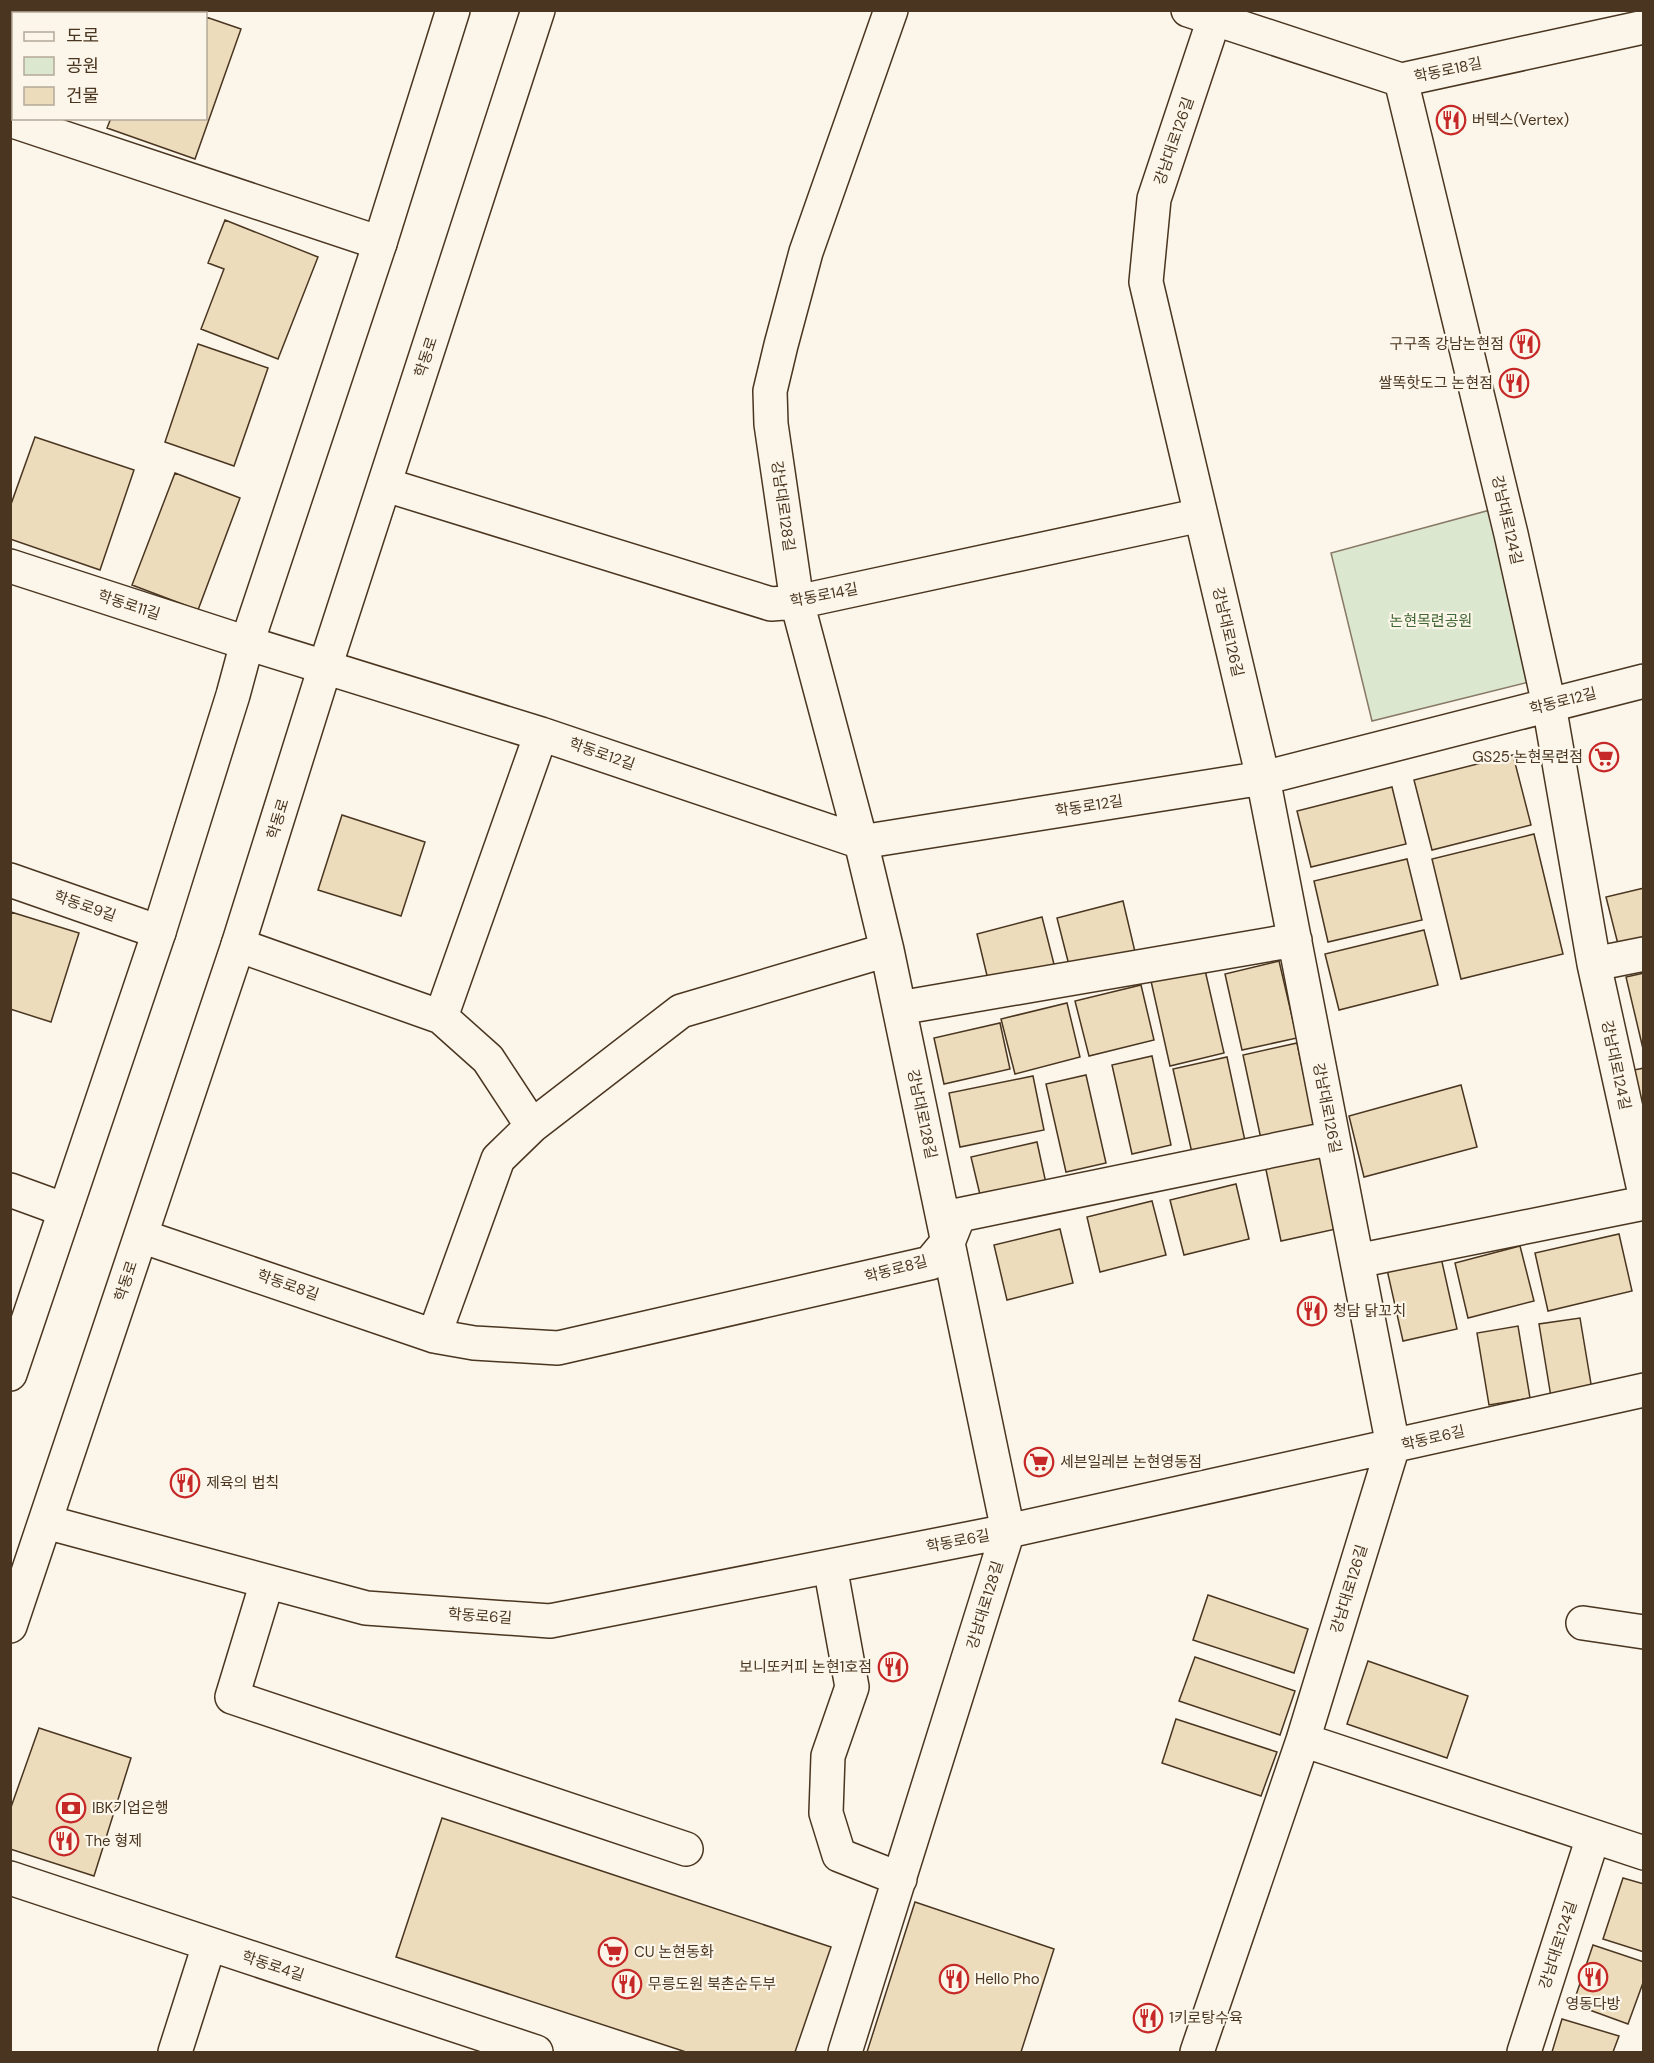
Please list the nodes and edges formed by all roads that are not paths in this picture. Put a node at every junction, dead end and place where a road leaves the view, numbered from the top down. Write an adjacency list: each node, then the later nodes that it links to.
1 (453, 10): 8 (street)
2 (538, 10): 9 (street, 학동로)
3 (891, 10): 12 (street, 강남대로128길)
4 (1206, 13): 6 (street, 학동로18길); 10 (street, 강남대로126길)
5 (1644, 27): 6 (street, 학동로18길)
6 (1401, 80): 16 (street, 강남대로124길)
7 (10, 120): 8 (street)
8 (380, 243): 13 (street)
9 (386, 485): 12 (street, 학동로14길); 14 (street, 학동로)
10 (1201, 515): 12 (street, 학동로14길); 18 (street, 강남대로126길)
11 (10, 566): 13 (street, 학동로11길)
12 (797, 602): 19 (street, 강남대로128길)
13 (247, 643): 14 (street, 학동로12길); 21 (street)
14 (326, 667): 17 (street, 학동로12길); 23 (street, 학동로)
15 (1644, 681): 16 (street, 학동로12길)
16 (1549, 705): 18 (street, 학동로12길); 26 (street, 강남대로124길)
17 (541, 734): 19 (street, 학동로12길); 28 (street)
18 (1263, 778): 19 (street, 학동로12길); 22 (street, 강남대로126길)
19 (861, 842): 24 (street, 강남대로128길)
20 (10, 880): 21 (street, 학동로9길)
21 (159, 932): 34 (street)
22 (1294, 940): 27 (street); 30 (street, 강남대로126길)
23 (238, 945): 28 (street); 35 (street, 학동로)
24 (887, 950): 27 (street, 강남대로128길); 29 (street)
25 (1644, 954): 26 (street)
26 (1594, 964): 31 (street, 강남대로124길)
27 (899, 1008): 36 (street, 강남대로128길)
28 (441, 1017): 29 (street)
29 (532, 1126): 38 (street)
30 (1333, 1138): 36 (street, 학동로8길); 37 (street, 강남대로126길)
31 (1642, 1173)
32 (10, 1190): 34 (street)
33 (1644, 1203): 37 (street)
34 (65, 1210): 39 (street)
35 (141, 1236): 38 (street, 학동로8길); 42 (street, 학동로)
36 (949, 1240): 38 (street, 학동로8길); 43 (street, 강남대로128길)
37 (1357, 1261): 41 (street, 강남대로126길)
38 (434, 1336)
39 (10, 1374)
40 (1644, 1390): 41 (street, 학동로6길)
41 (1393, 1446): 43 (street, 학동로6길); 49 (street, 강남대로126길)
42 (46, 1522): 45 (street, 학동로6길); 47 (street, 학동로)
43 (1008, 1531): 44 (street, 학동로6길); 54 (street, 강남대로128길)
44 (830, 1566): 45 (street, 학동로6길); 54 (street)
45 (267, 1582): 51 (street)
46 (1583, 1623): 48 (street)
47 (10, 1626)
48 (1644, 1632)
49 (1303, 1740): 50 (street); 59 (street, 강남대로126길)
50 (1593, 1837): 52 (street); 60 (street, 강남대로124길)
51 (686, 1849)
52 (1644, 1853)
53 (10, 1878): 55 (street, 학동로4길)
54 (900, 1879): 58 (street, 강남대로128길)
55 (209, 1945): 56 (street); 57 (street, 학동로4길)
56 (175, 2052)
57 (536, 2052)
58 (845, 2052)
59 (1197, 2052)
60 (1524, 2052)

